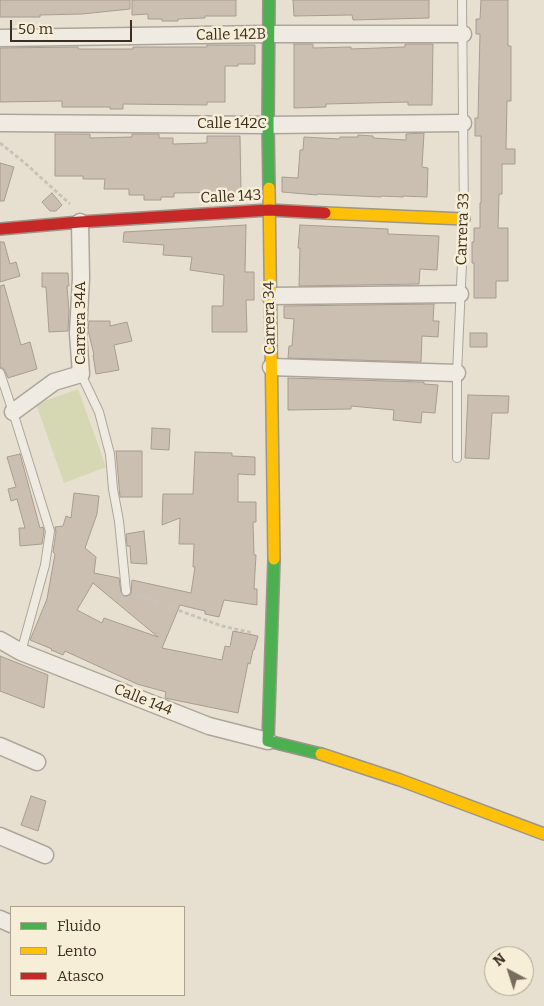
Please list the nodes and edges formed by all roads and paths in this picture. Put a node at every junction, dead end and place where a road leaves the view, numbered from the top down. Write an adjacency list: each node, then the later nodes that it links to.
1 (268, 0): 3 (street, Carrera 34)
2 (462, 0): 4 (lane, Carrera 33)
3 (268, 34): 4 (street, Calle 142B); 5 (street, Calle 142B); 8 (street, Carrera 34)
4 (463, 34): 7 (lane, Carrera 33)
5 (0, 38)
6 (0, 123): 8 (street, Calle 142C)
7 (463, 123): 8 (street, Calle 142C); 11 (lane, Carrera 33)
8 (268, 125): 10 (street, Carrera 34)
9 (0, 143): 12 (path)
10 (269, 210): 11 (street, Calle 143); 12 (street, Calle 143); 15 (street, Carrera 34)
11 (464, 218): 14 (lane, Carrera 33)
12 (80, 222): 13 (street, Calle 143); 19 (street, Carrera 34A)
13 (0, 229)
14 (460, 294): 15 (street); 18 (lane, Carrera 33)
15 (270, 296): 16 (street, Carrera 34)
16 (271, 368): 18 (street); 23 (street, Carrera 34)
17 (0, 373): 20 (lane)
18 (457, 373): 21 (lane, Carrera 33)
19 (81, 374): 20 (street); 22 (lane, Carrera 34A)
20 (13, 412): 25 (lane)
21 (456, 458)
22 (126, 591): 23 (path)
23 (271, 636): 26 (street, Carrera 34)
24 (0, 640): 25 (street)
25 (22, 652): 26 (street, Calle 144)
26 (268, 741): 29 (street)
27 (0, 746): 28 (street)
28 (37, 762)
29 (544, 834)
30 (0, 836): 31 (street)
31 (45, 855)

